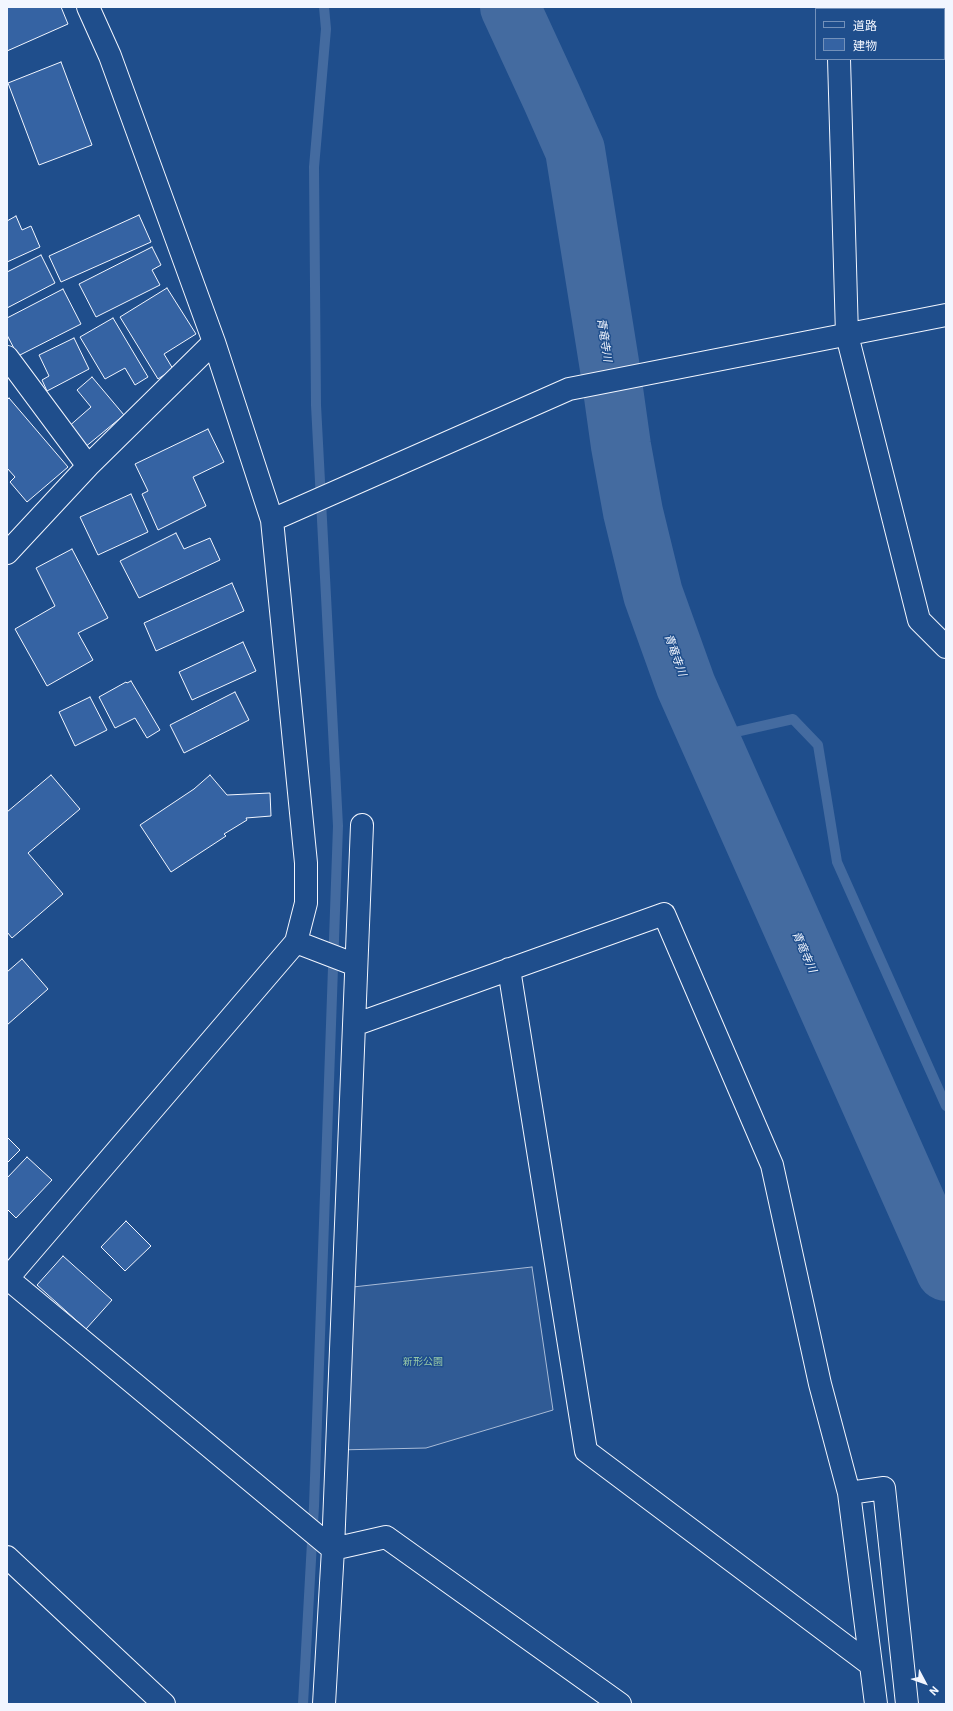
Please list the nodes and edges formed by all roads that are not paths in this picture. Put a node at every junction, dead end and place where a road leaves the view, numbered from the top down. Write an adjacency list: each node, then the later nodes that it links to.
1 (88, 7): 5 (street)
2 (839, 60): 4 (street)
3 (946, 315): 4 (street)
4 (847, 335): 8 (street); 10 (street)
5 (214, 342): 7 (street); 8 (street)
6 (7, 357): 7 (street)
7 (88, 466): 9 (street)
8 (272, 520): 12 (street)
9 (7, 553)
10 (946, 647)
11 (362, 825): 13 (street)
12 (296, 942): 13 (street); 16 (street)
13 (356, 965): 15 (street)
14 (509, 970): 15 (street); 17 (street); 20 (street)
15 (354, 1025): 18 (street)
16 (7, 1279): 18 (street)
17 (849, 1493): 20 (street); 25 (street)
18 (333, 1548): 22 (street); 23 (street)
19 (7, 1557): 21 (street)
20 (871, 1665): 24 (street)
21 (156, 1701)
22 (325, 1704)
23 (620, 1704)
24 (876, 1704)
25 (907, 1704)

